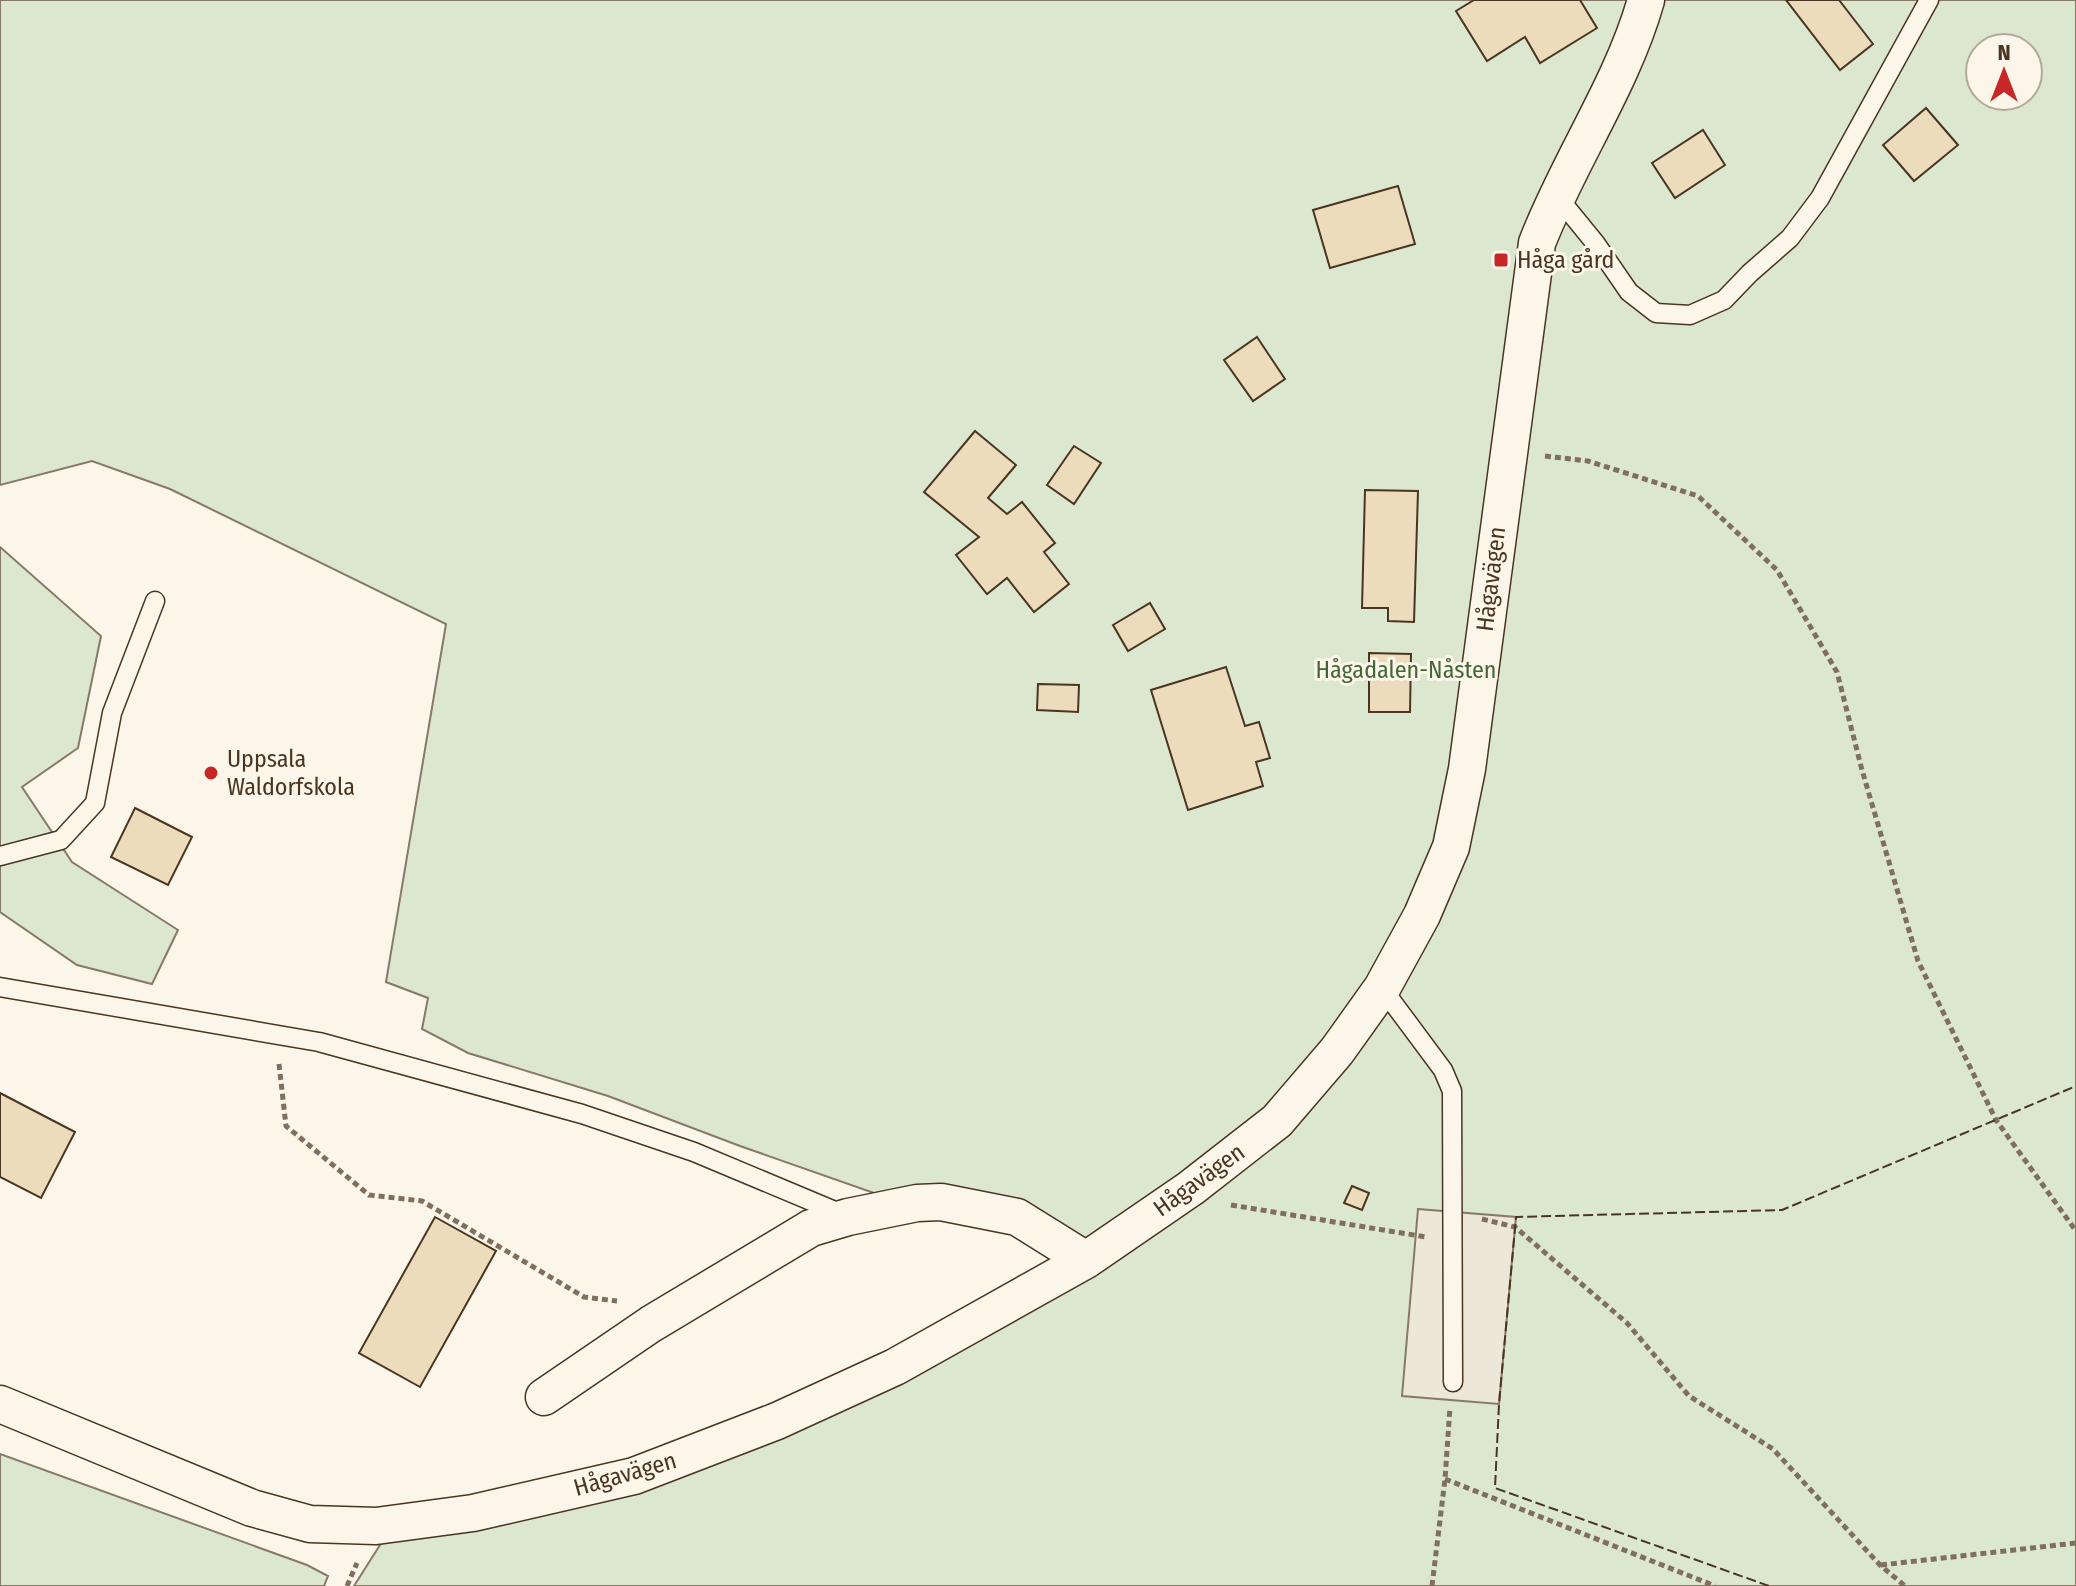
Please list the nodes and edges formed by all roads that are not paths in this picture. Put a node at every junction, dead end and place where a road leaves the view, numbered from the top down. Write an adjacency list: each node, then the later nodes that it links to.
1 (1646, 0): 3 (street, Hågavägen)
2 (1929, 0): 3 (lane)
3 (1556, 195): 7 (street, Hågavägen)
4 (155, 601): 5 (lane)
5 (0, 856)
6 (0, 987): 8 (lane)
7 (1382, 988): 9 (street, Hågavägen); 10 (lane)
8 (848, 1217): 9 (street); 11 (street)
9 (1086, 1260): 12 (street, Hågavägen)
10 (1453, 1382)
11 (544, 1397)
12 (0, 1404)

